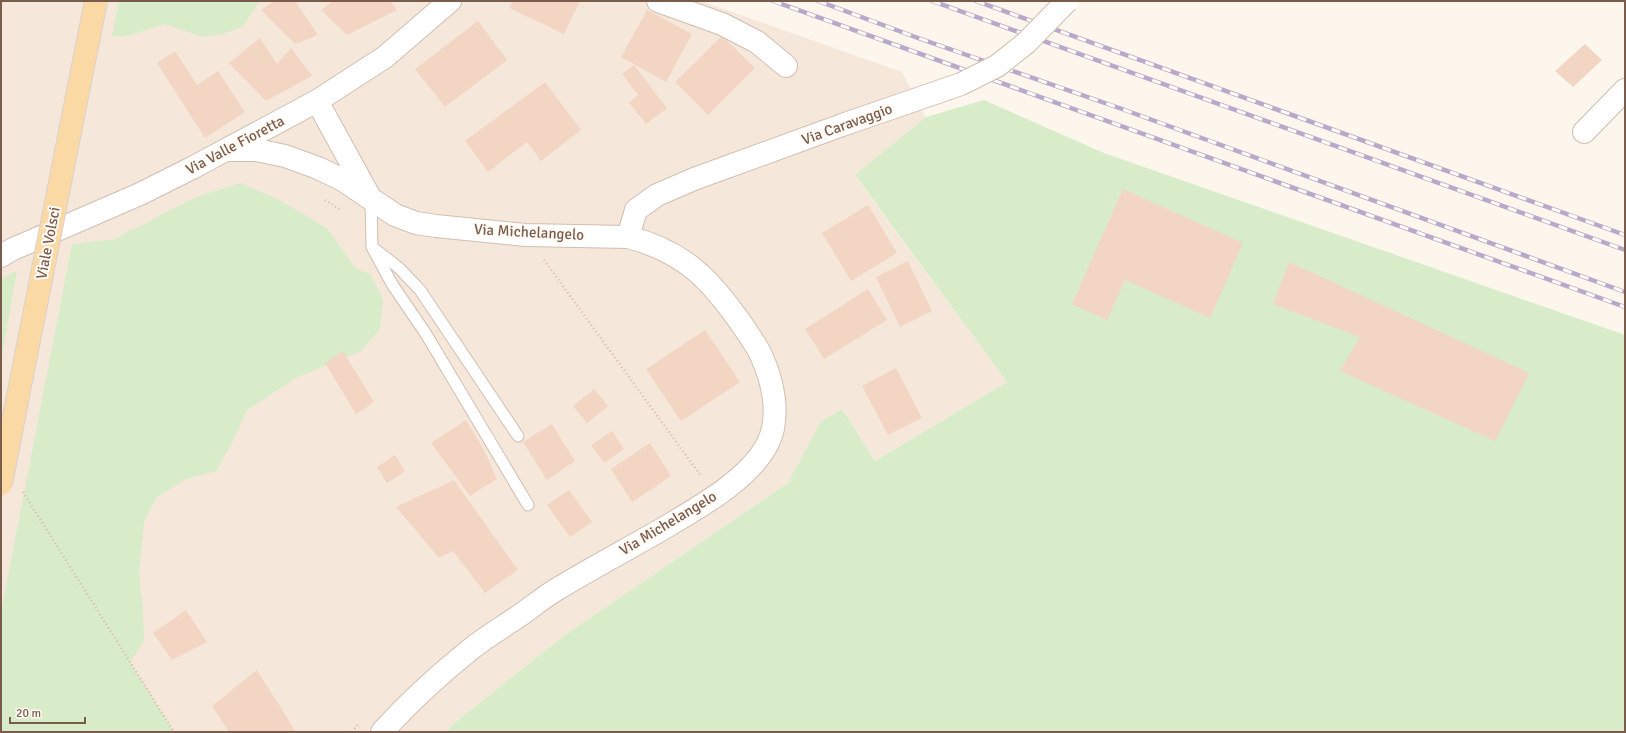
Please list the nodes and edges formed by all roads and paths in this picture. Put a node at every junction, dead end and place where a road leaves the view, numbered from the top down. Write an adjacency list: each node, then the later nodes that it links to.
1 (96, 1): 18 (main road, Viale Volsci, bridge)
2 (450, 1): 7 (street, Via Valle Fioretta)
3 (658, 1): 5 (street)
4 (1066, 1): 14 (street, Via Caravaggio, bridge)
5 (786, 66)
6 (1625, 90): 8 (street)
7 (317, 102): 9 (street, Via Valle Fioretta); 11 (street, Via Michelangelo)
8 (1584, 132)
9 (227, 150): 11 (street, Via Michelangelo); 16 (street, Via Valle Fioretta)
10 (324, 199): 12 (path)
11 (372, 200): 12 (lane); 13 (street, Via Michelangelo)
12 (372, 225): 15 (lane)
13 (526, 235): 14 (street, Via Michelangelo); 19 (path)
14 (628, 237): 19 (street, Via Michelangelo)
15 (372, 247): 17 (lane); 20 (lane)
16 (1, 256)
17 (518, 436)
18 (11, 487): 22 (path)
19 (715, 496): 24 (street, Via Michelangelo)
20 (528, 505)
21 (360, 722): 23 (path)
22 (174, 732)
23 (352, 732)
24 (382, 732)

